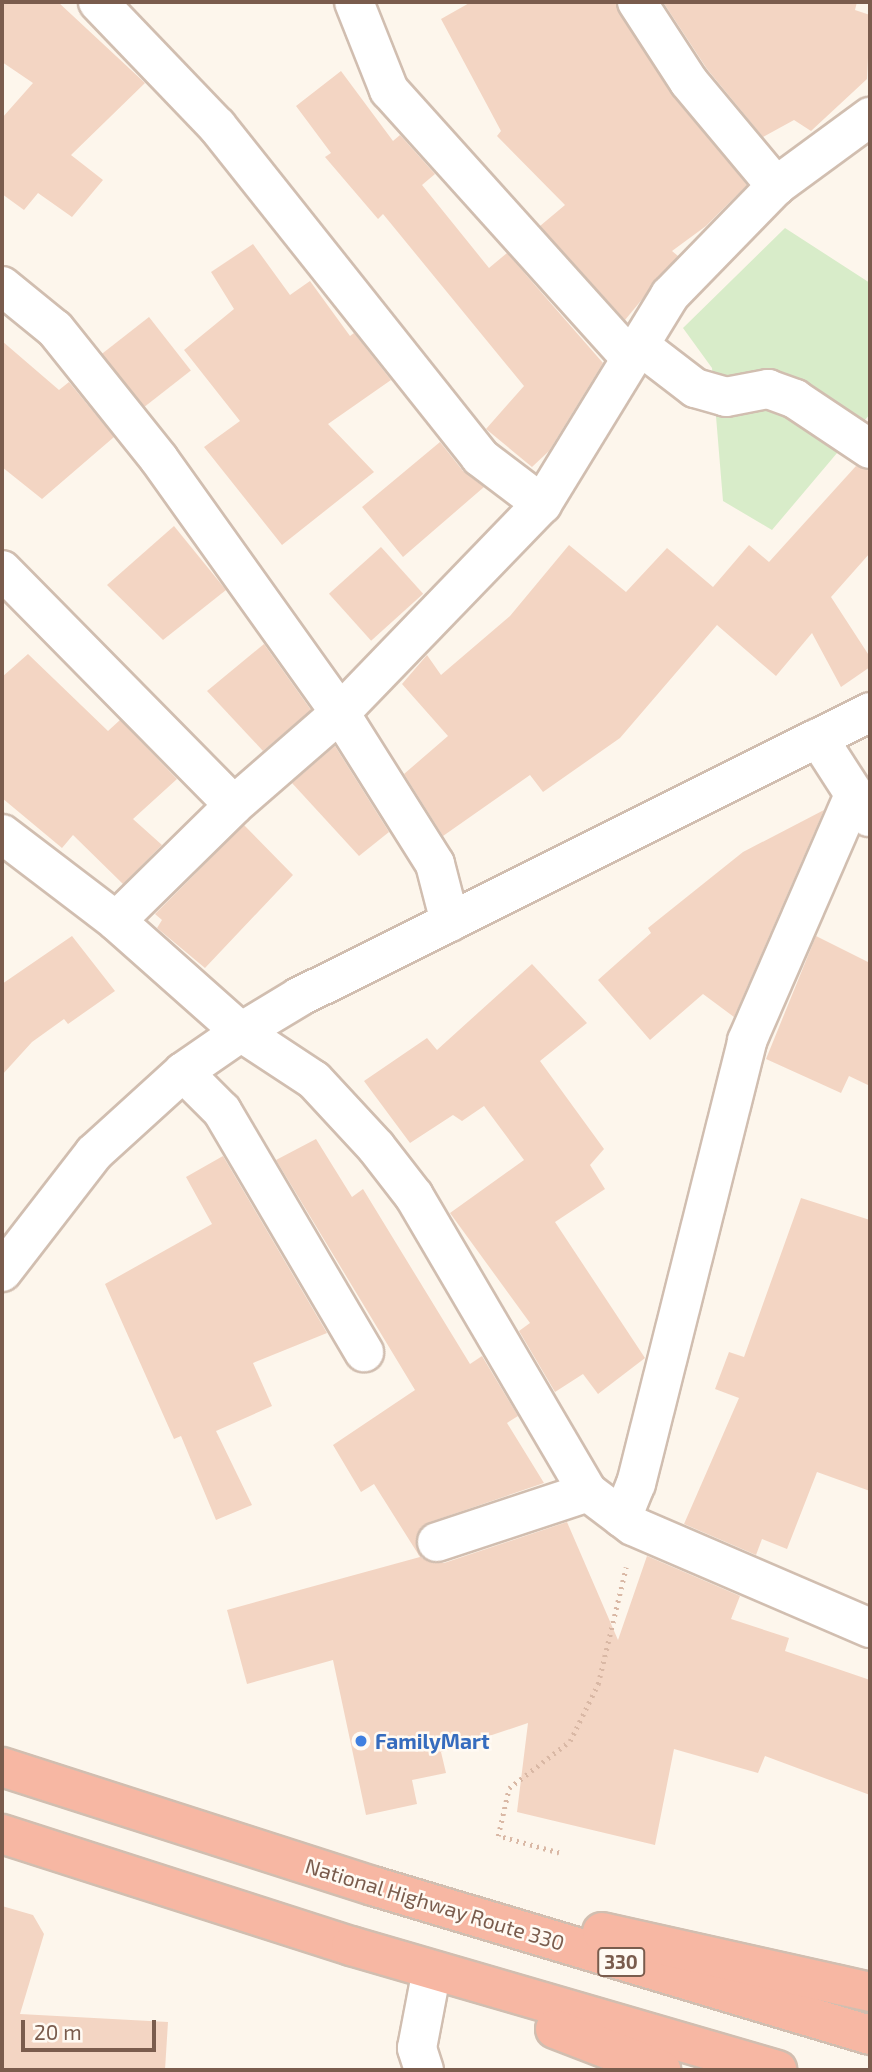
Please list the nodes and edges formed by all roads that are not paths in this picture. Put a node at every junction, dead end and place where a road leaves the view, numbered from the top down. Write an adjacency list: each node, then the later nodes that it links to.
1 (98, 2): 9 (street)
2 (354, 2): 7 (street)
3 (637, 2): 5 (street)
4 (870, 117): 5 (street)
5 (776, 186): 7 (street)
6 (2, 286): 12 (street)
7 (635, 352): 8 (street); 9 (street)
8 (870, 449)
9 (542, 504): 12 (street)
10 (2, 570): 14 (street)
11 (870, 712): 13 (street)
12 (340, 713): 14 (street); 18 (street)
13 (818, 738): 15 (street); 18 (street)
14 (234, 805): 17 (street)
15 (862, 807): 24 (street)
16 (2, 834): 17 (street)
17 (116, 921): 19 (street)
18 (450, 922): 19 (street)
19 (241, 1032): 20 (street); 23 (street)
20 (183, 1072): 21 (street); 22 (street)
21 (2, 1272)
22 (364, 1352)
23 (588, 1492): 24 (street); 25 (street)
24 (627, 1522): 26 (street)
25 (437, 1542)
26 (870, 1628)
27 (2, 1767): 29 (highway, National Highway Route 330 / 330)
28 (2, 1834): 30 (highway)
29 (373, 1886): 32 (highway); 33 (highway, National Highway Route 330 / 330)
30 (351, 1946): 31 (highway); 36 (highway)
31 (430, 1980): 34 (street); 35 (highway)
32 (870, 1992)
33 (870, 2035)
34 (425, 2070)
35 (661, 2070)
36 (777, 2070)

